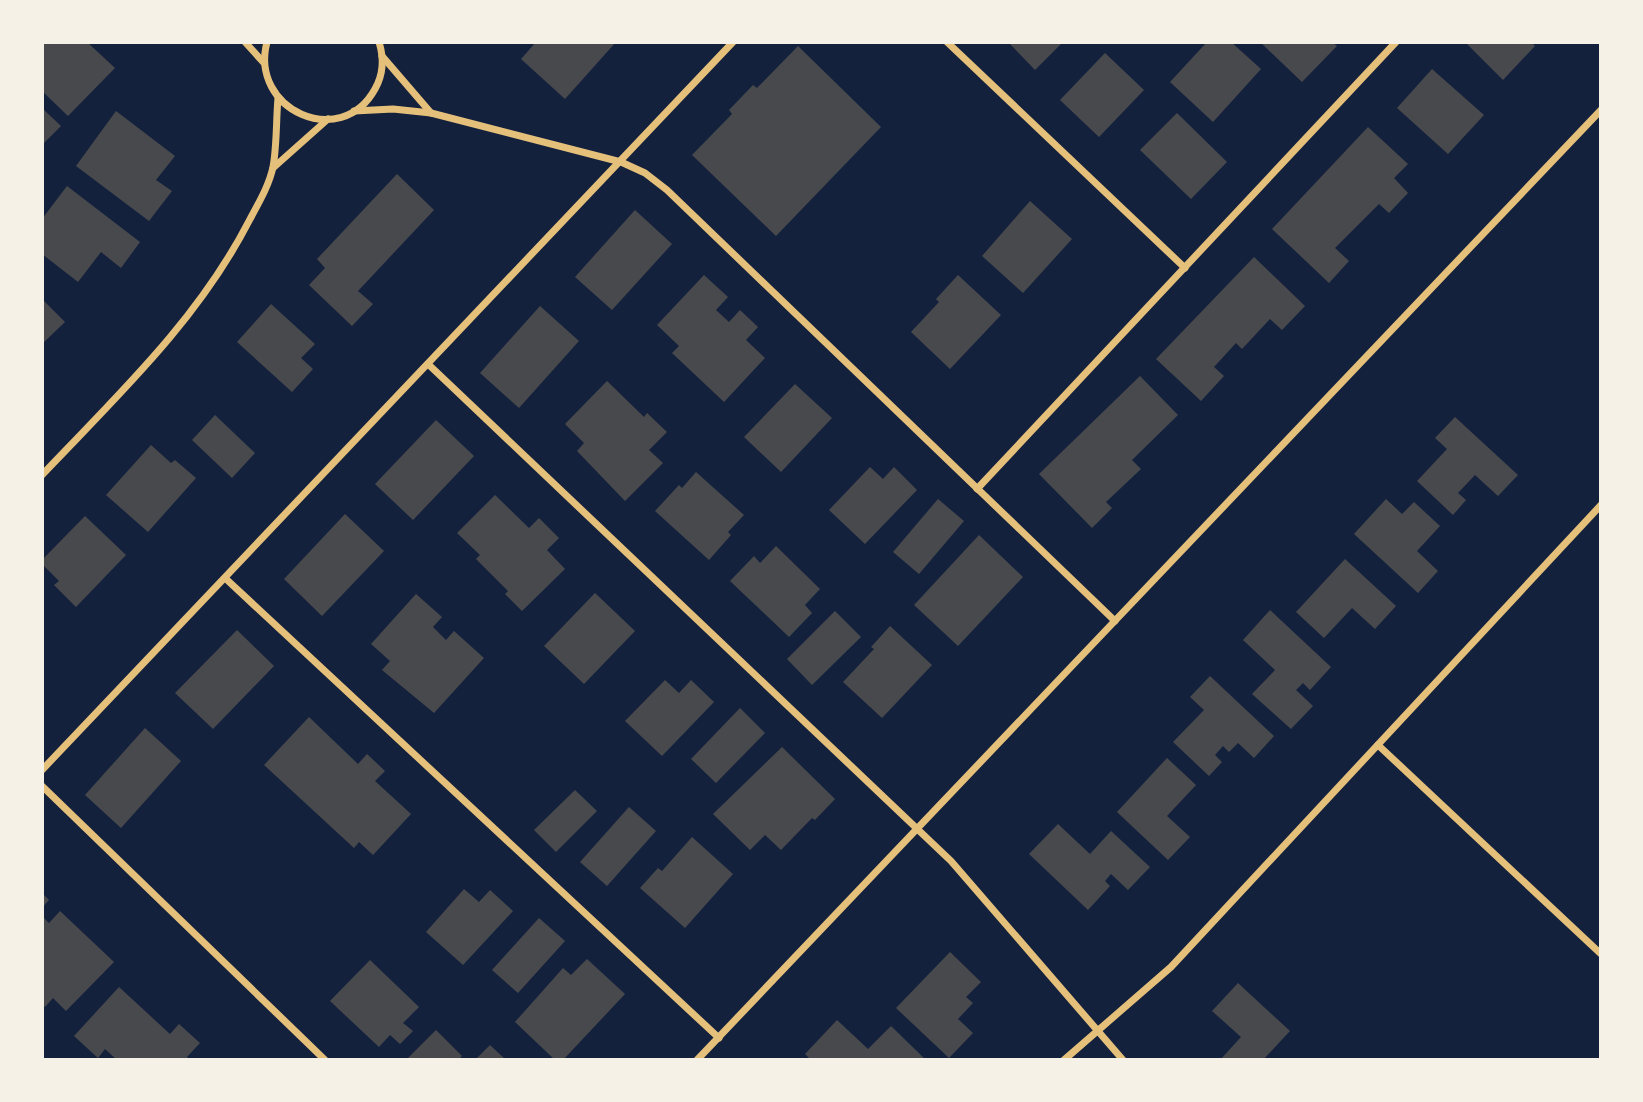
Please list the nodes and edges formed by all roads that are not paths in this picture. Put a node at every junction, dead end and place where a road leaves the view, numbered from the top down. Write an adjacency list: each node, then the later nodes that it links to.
1 (245, 42): 8 (street)
2 (267, 42): 8 (street)
3 (379, 42): 7 (street)
4 (733, 42): 14 (street)
5 (947, 42): 16 (street)
6 (1396, 42): 16 (street)
7 (382, 56): 11 (street); 12 (street)
8 (264, 63): 9 (street)
9 (278, 99): 13 (street); 15 (street)
10 (1601, 110): 22 (street)
11 (354, 111): 12 (street); 13 (street)
12 (431, 113): 14 (street)
13 (328, 119): 15 (street)
14 (621, 162): 17 (street); 19 (street)
15 (273, 169): 18 (street)
16 (1185, 268): 19 (street)
17 (428, 364): 21 (street); 26 (street)
18 (42, 475)
19 (977, 489): 22 (street)
20 (1601, 505): 23 (street)
21 (225, 578): 24 (street); 29 (street)
22 (1115, 621): 26 (street)
23 (1378, 746): 27 (street); 28 (street)
24 (42, 771)
25 (42, 786): 30 (street)
26 (919, 828): 28 (street); 29 (street)
27 (1601, 954)
28 (1098, 1030): 32 (street); 33 (street)
29 (719, 1038): 31 (street)
30 (321, 1059)
31 (697, 1060)
32 (1063, 1060)
33 (1123, 1060)

